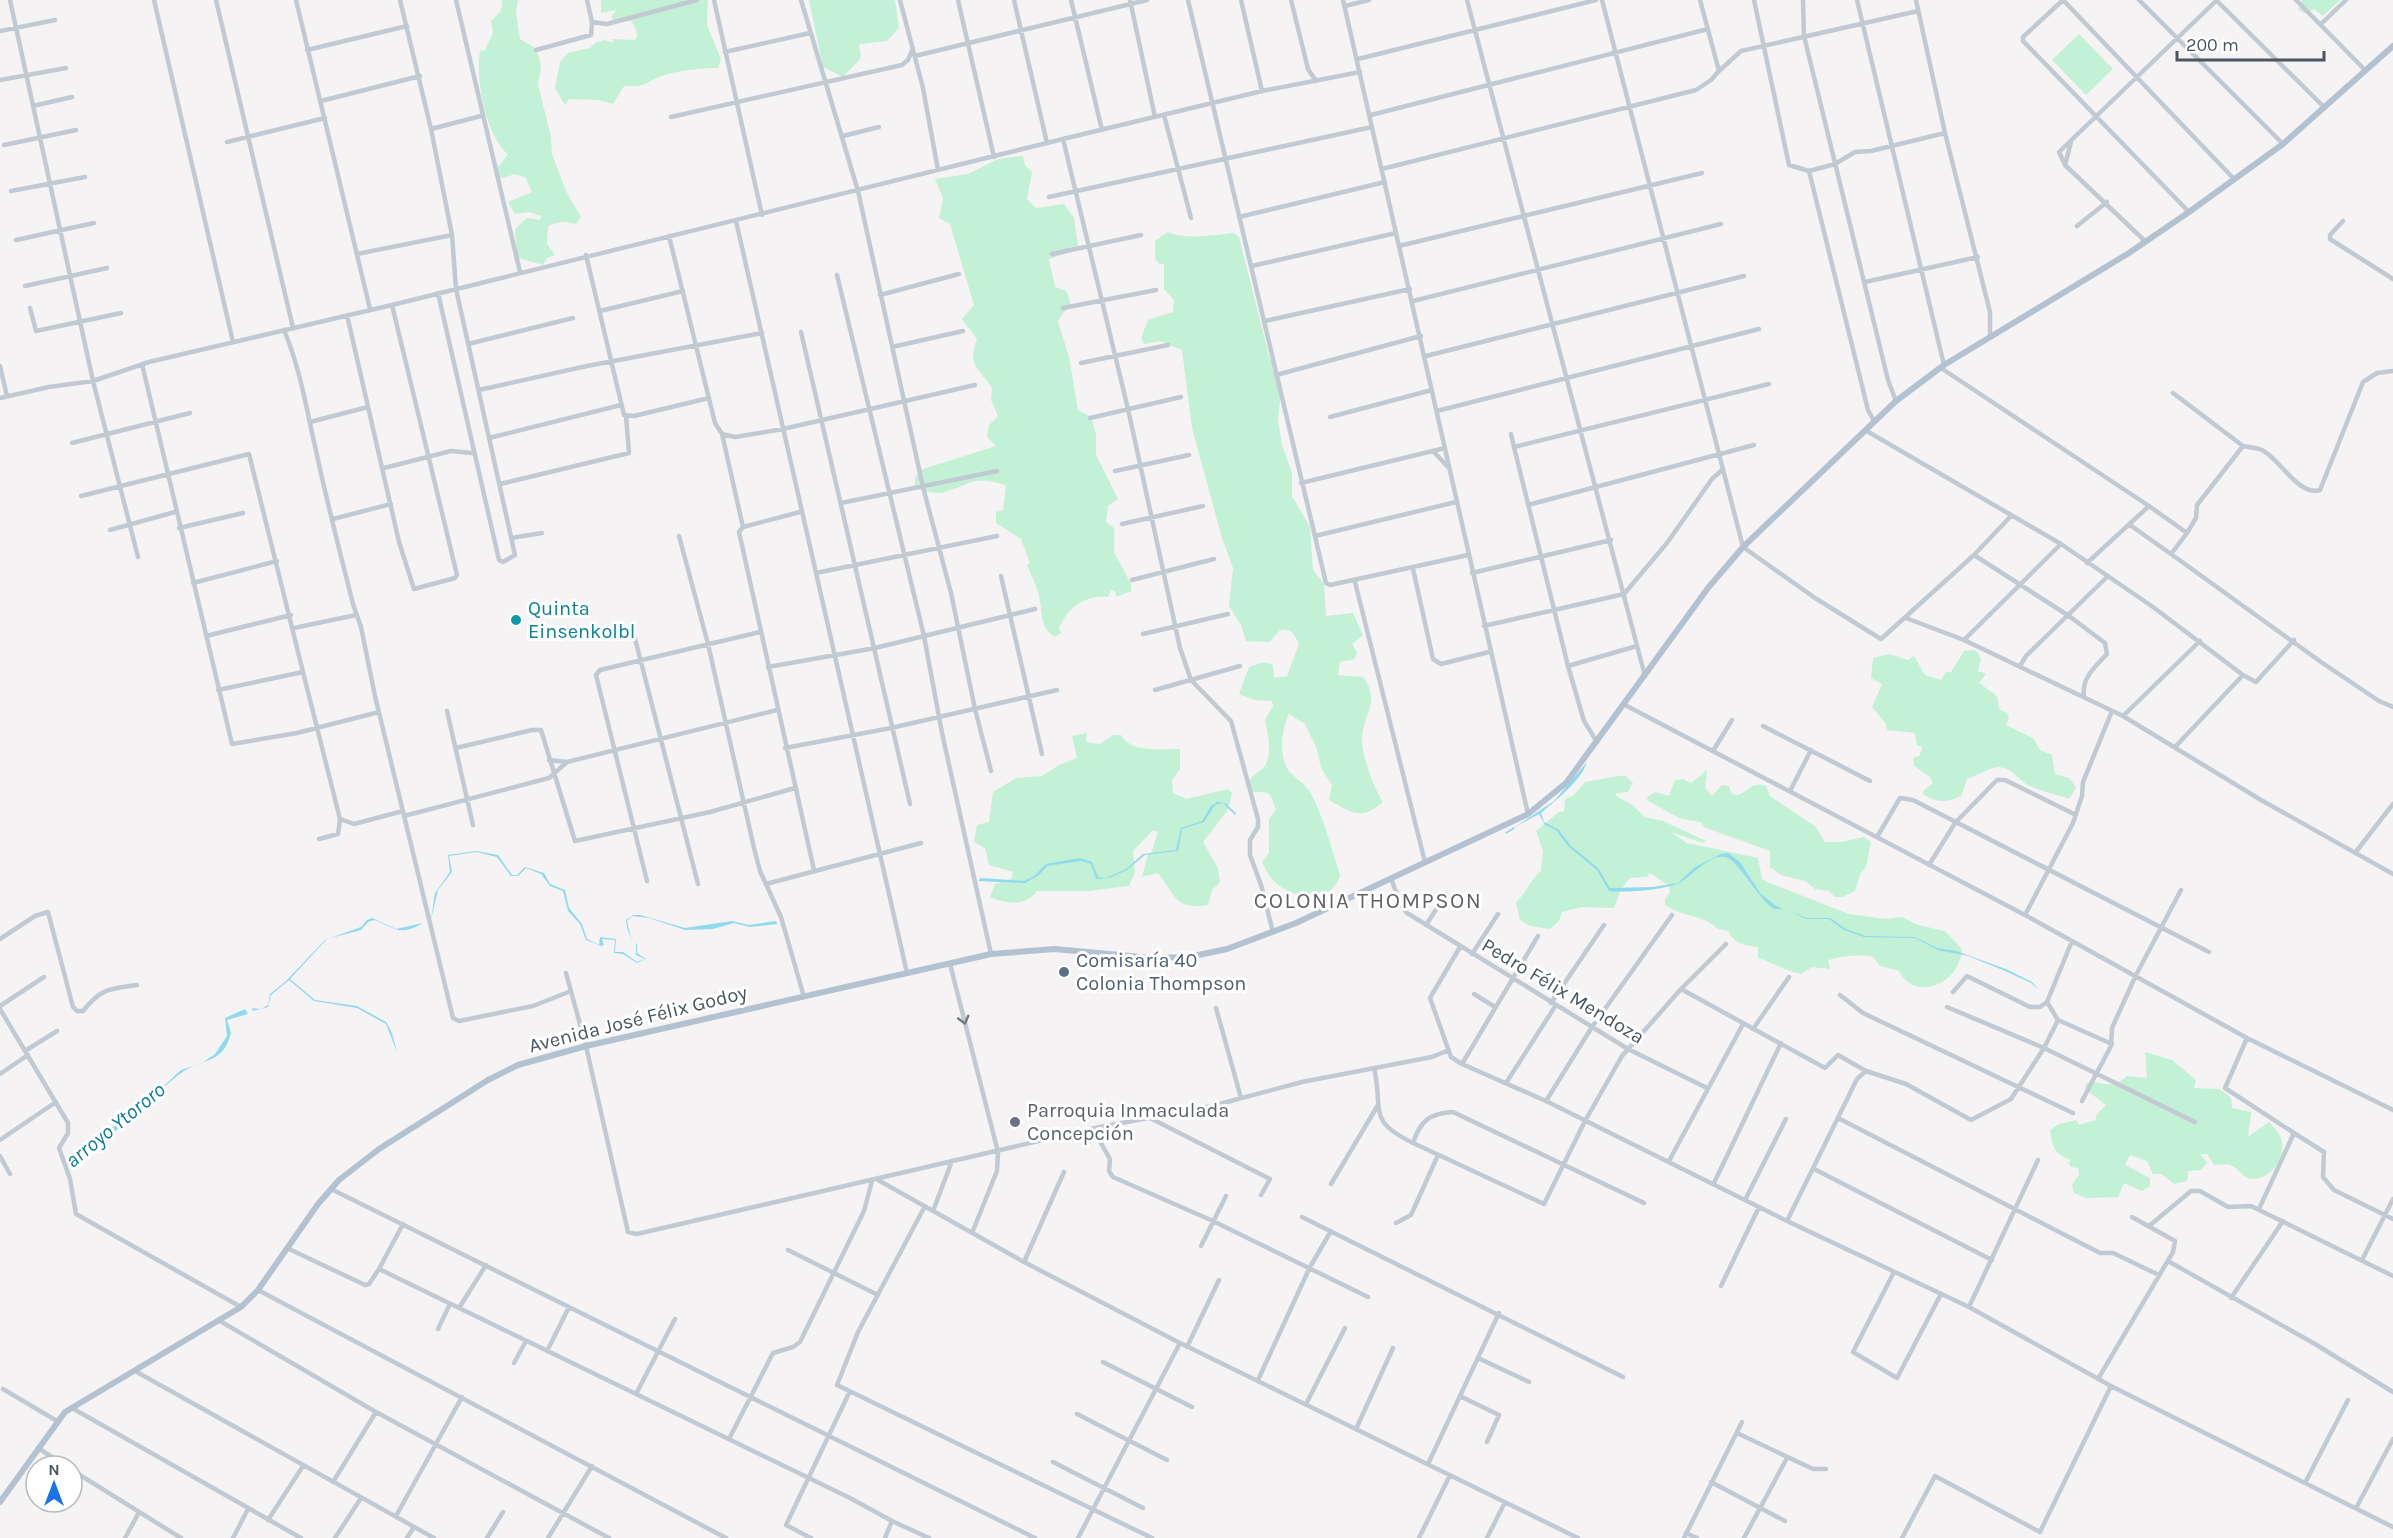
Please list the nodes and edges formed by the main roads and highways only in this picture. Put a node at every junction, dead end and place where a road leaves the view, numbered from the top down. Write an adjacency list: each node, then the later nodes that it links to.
1 (2393, 46): 2 (main road, Avenida José Félix Godoy)
2 (0, 1502)

